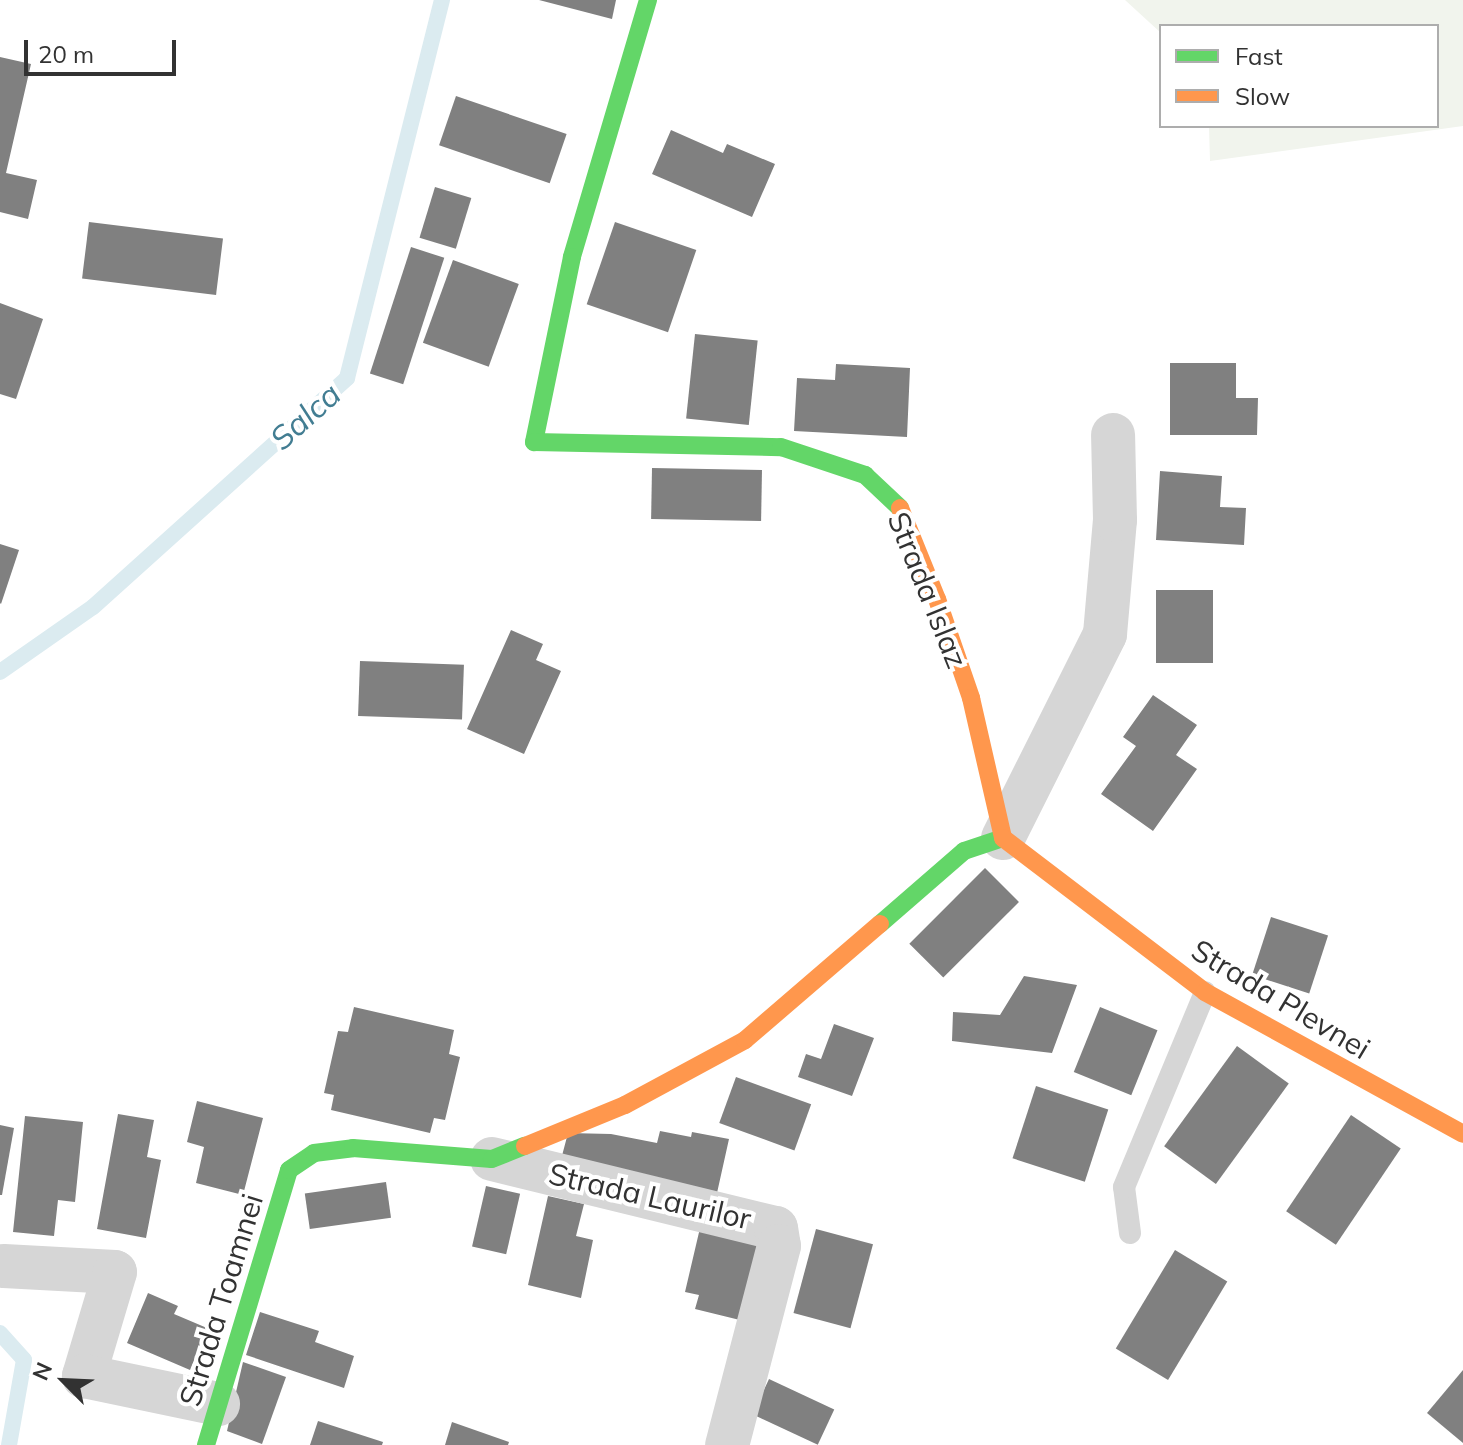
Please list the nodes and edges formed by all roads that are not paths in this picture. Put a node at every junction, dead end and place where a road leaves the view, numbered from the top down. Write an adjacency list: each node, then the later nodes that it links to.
1 (648, 0): 3 (street, Strada Islaz)
2 (1113, 435): 3 (street)
3 (1003, 838): 4 (street, Strada Plevnei); 6 (street)
4 (1205, 992): 5 (street, Strada Plevnei); 7 (lane)
5 (1463, 1134)
6 (492, 1159): 9 (street, Strada Toamnei); 11 (street, Strada Laurilor)
7 (1130, 1233)
8 (4, 1266): 9 (street)
9 (218, 1404): 10 (street, Strada Toamnei)
10 (206, 1445)
11 (727, 1445)

